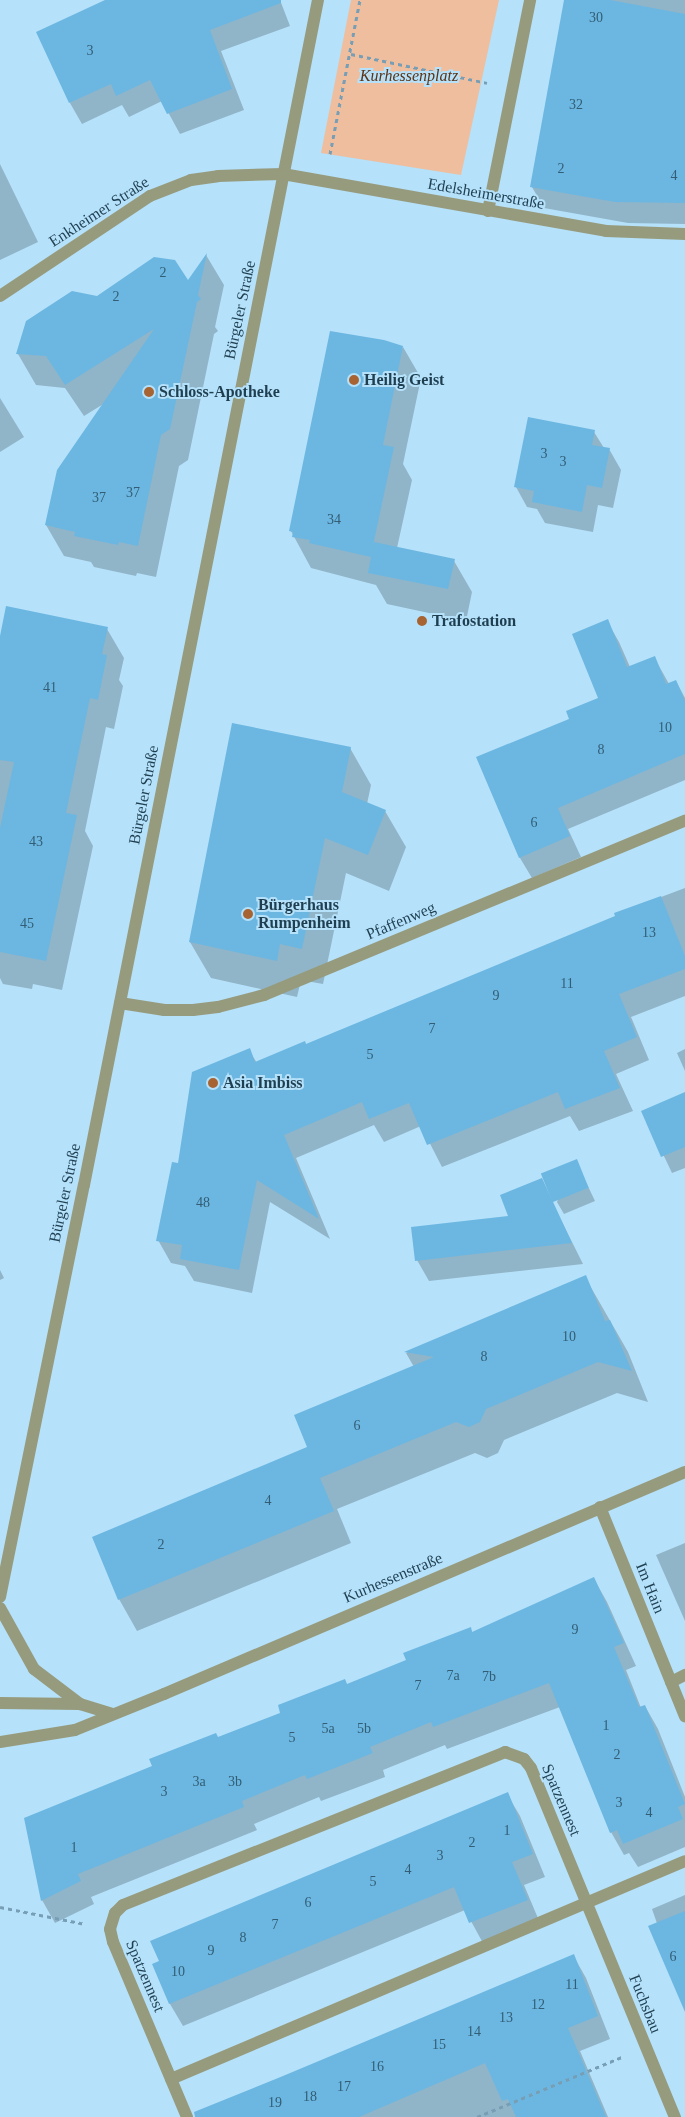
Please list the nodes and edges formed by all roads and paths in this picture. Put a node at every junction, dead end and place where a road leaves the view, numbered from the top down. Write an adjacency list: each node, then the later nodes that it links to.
1 (318, 0): 6 (street, Bürgeler Straße)
2 (360, 0): 4 (path)
3 (530, 0): 5 (street)
4 (351, 54): 5 (path); 7 (path)
5 (512, 89): 8 (street)
6 (283, 174): 7 (street, Edelsheimerstraße); 10 (street, Enkheimer Straße); 12 (street, Bürgeler Straße)
7 (324, 182): 8 (street, Edelsheimerstraße)
8 (488, 211): 9 (street, Edelsheimerstraße)
9 (685, 234)
10 (0, 296)
11 (685, 820): 12 (street, Pfaffenweg)
12 (120, 1003): 15 (street, Bürgeler Straße)
13 (685, 1472): 14 (street, Kurhessenstraße)
14 (600, 1506): 18 (street, Im Hain); 21 (street, Kurhessenstraße)
15 (0, 1597)
16 (0, 1608): 20 (street)
17 (685, 1675): 18 (street)
18 (670, 1682): 22 (street, Im Hain)
19 (0, 1703): 20 (street)
20 (80, 1704): 21 (street)
21 (113, 1714): 23 (street, Kurhessenstraße)
22 (685, 1716)
23 (0, 1742)
24 (685, 1861): 25 (street)
25 (586, 1903): 27 (street, Spatzennest); 28 (street, Fuchsbau); 29 (street)
26 (0, 1907): 27 (path)
27 (110, 1929): 29 (street, Spatzennest)
28 (645, 2048): 31 (path); 32 (street, Fuchsbau)
29 (171, 2078): 30 (street)
30 (187, 2117)
31 (477, 2117)
32 (674, 2117)

